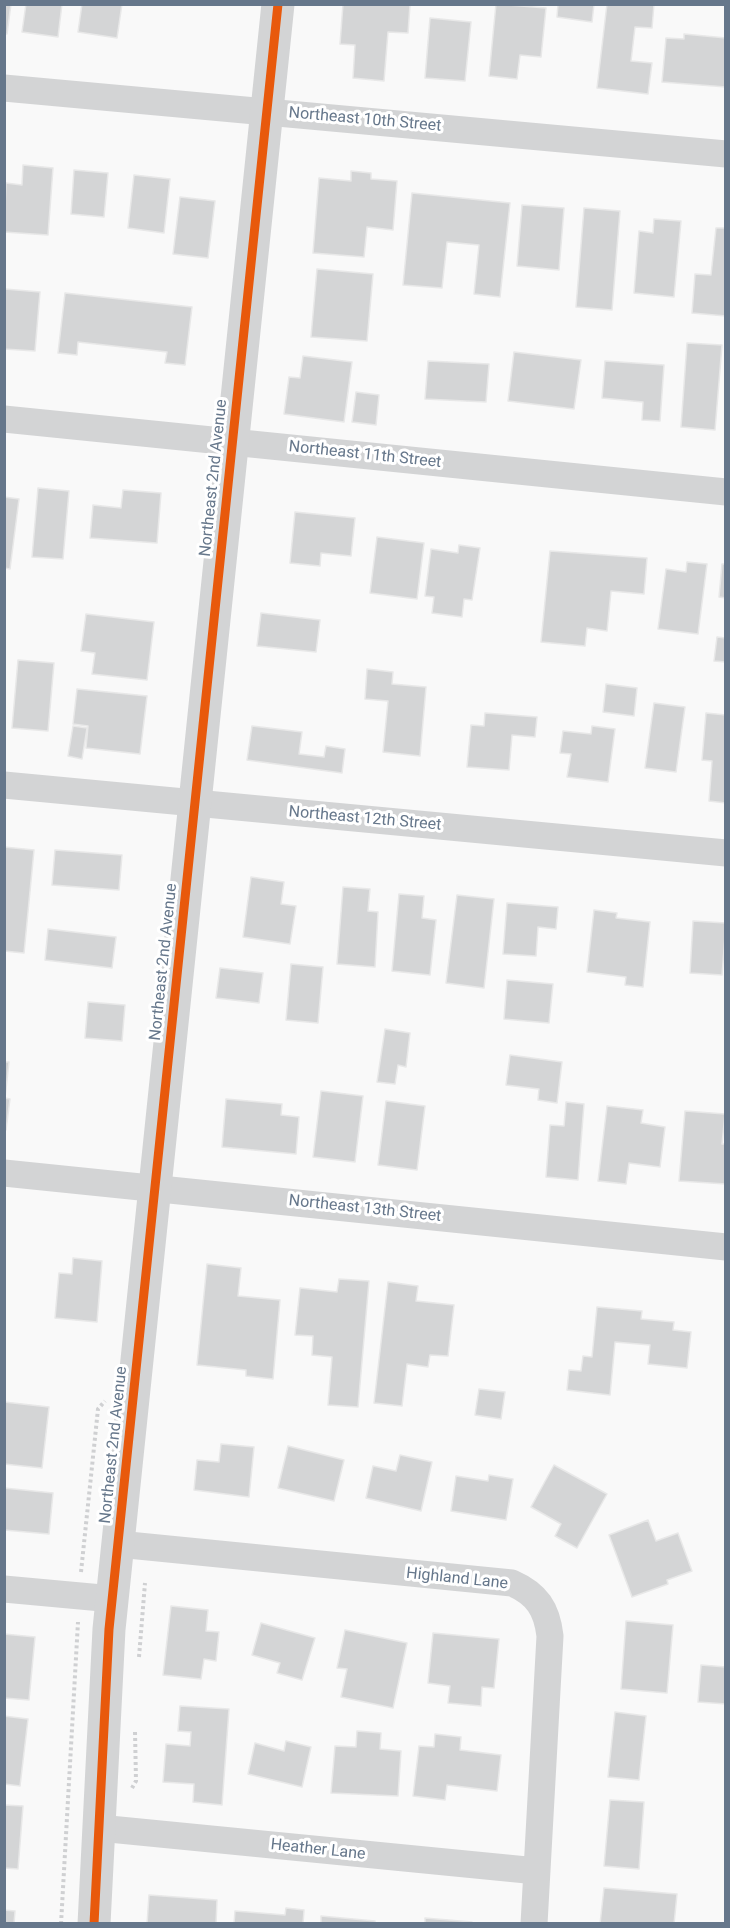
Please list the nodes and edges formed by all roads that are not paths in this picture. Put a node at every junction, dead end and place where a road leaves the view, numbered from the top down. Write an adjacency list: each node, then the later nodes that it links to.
1 (278, 4): 3 (street, Northeast 2nd Avenue)
2 (4, 88): 3 (street, Northeast 10th Street)
3 (267, 111): 4 (street, Northeast 10th Street); 6 (street, Northeast 2nd Avenue)
4 (726, 154)
5 (4, 420): 6 (street, Northeast 11th Street)
6 (233, 441): 7 (street, Northeast 11th Street); 9 (street, Northeast 2nd Avenue)
7 (726, 492)
8 (4, 785): 9 (street, Northeast 12th Street)
9 (195, 803): 10 (street, Northeast 12th Street); 12 (street, Northeast 2nd Avenue)
10 (726, 853)
11 (4, 1173): 12 (street, Northeast 13th Street)
12 (156, 1187): 13 (street, Northeast 13th Street); 14 (street, Northeast 2nd Avenue)
13 (726, 1247)
14 (118, 1544): 16 (street, Northeast 2nd Avenue); 18 (street, Highland Lane)
15 (4, 1589): 16 (street)
16 (112, 1599): 17 (street, Northeast 2nd Avenue)
17 (99, 1828): 18 (street, Heather Lane); 19 (street, Northeast 2nd Avenue)
18 (537, 1871): 20 (street, Highland Lane)
19 (94, 1923)
20 (534, 1923)

